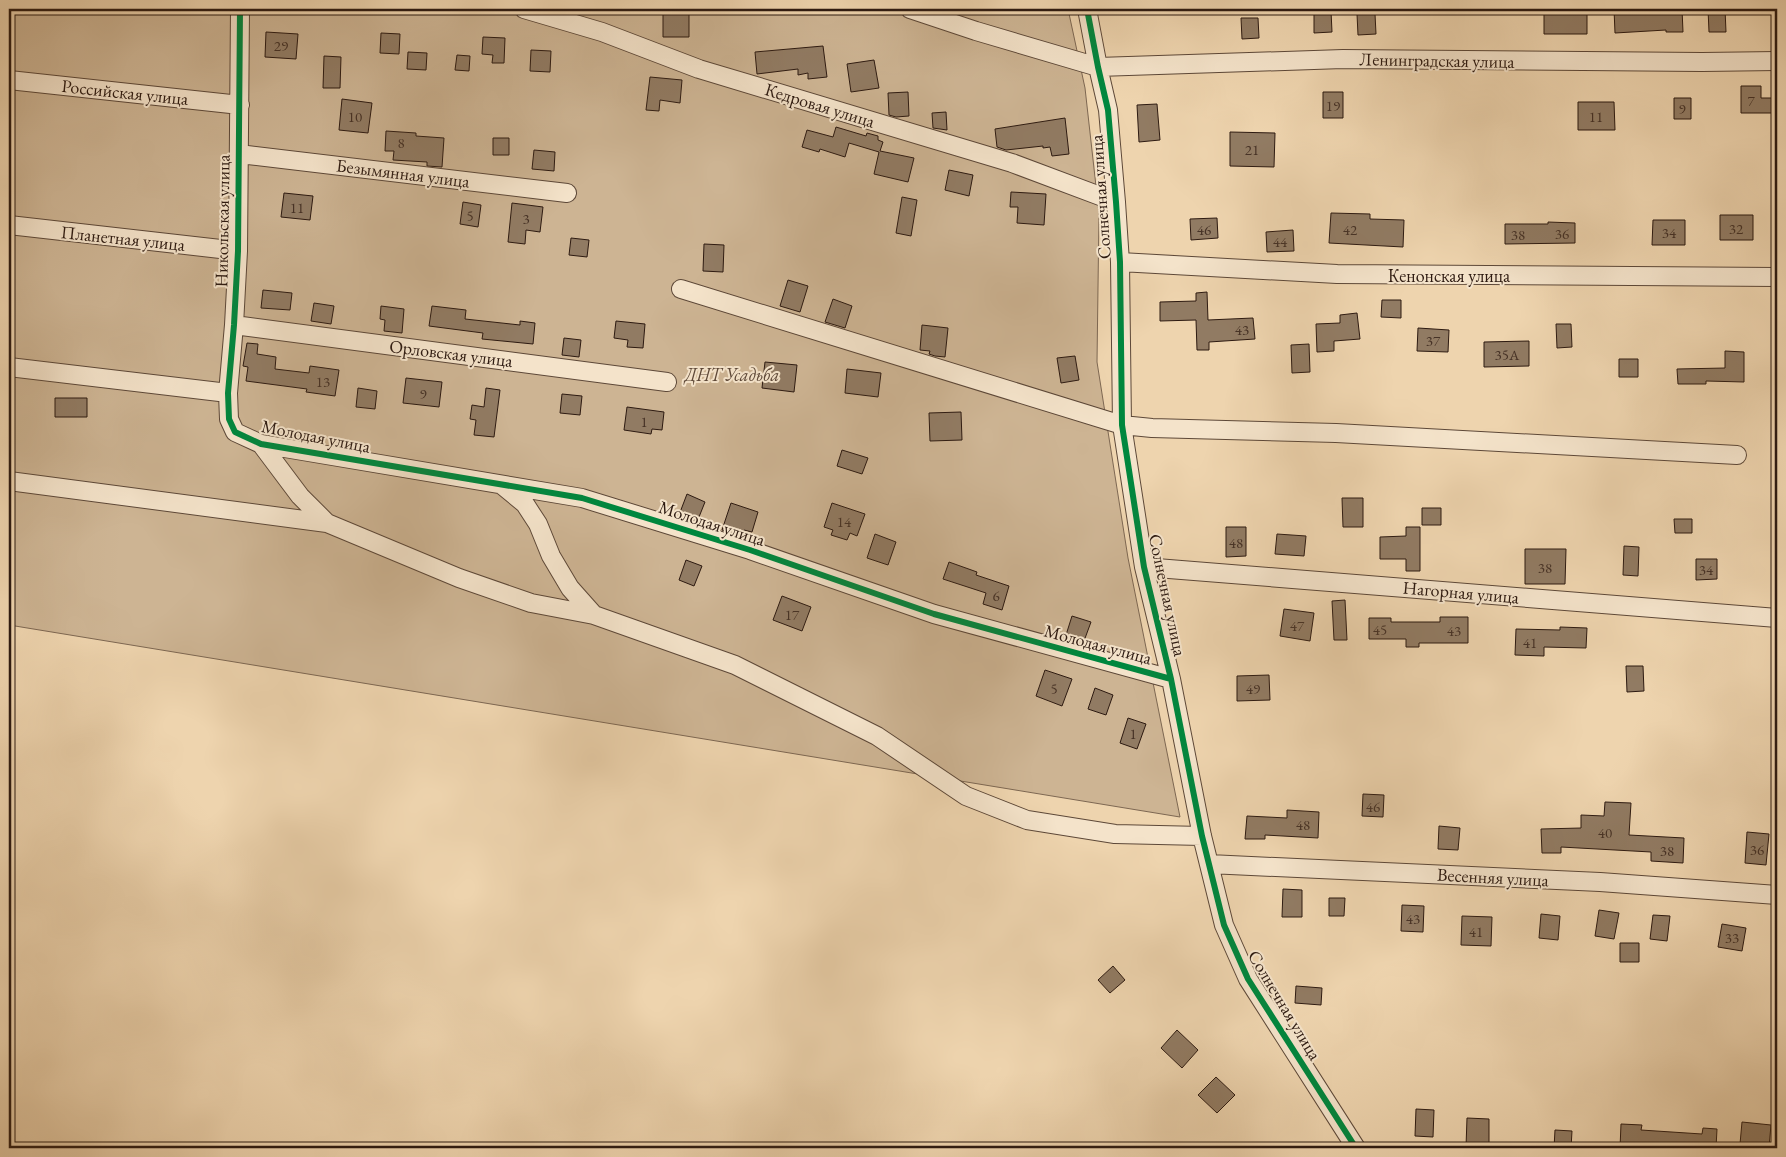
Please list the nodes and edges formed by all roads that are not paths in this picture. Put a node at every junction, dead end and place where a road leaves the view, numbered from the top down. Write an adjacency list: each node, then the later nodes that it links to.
1 (240, 9): 8 (street, Никольская улица)
2 (524, 9): 11 (street, Кедровая улица)
3 (910, 9): 6 (street, Ленинградская улица)
4 (1087, 9): 6 (street, Солнечная улица)
5 (1777, 61): 6 (street, Ленинградская улица)
6 (1098, 67): 11 (street, Солнечная улица)
7 (9, 80): 8 (street, Российская улица)
8 (240, 104): 9 (street, Никольская улица)
9 (239, 154): 10 (street, Безымянная улица); 13 (street, Никольская улица)
10 (567, 192)
11 (1116, 202): 14 (street, Солнечная улица)
12 (9, 225): 13 (street, Планетная улица)
13 (238, 251): 17 (street, Никольская улица)
14 (1120, 262): 15 (street, Кенонская улица); 21 (street, Солнечная улица)
15 (1777, 277)
16 (681, 289): 21 (street)
17 (234, 325): 19 (street, Орловская улица); 20 (street, Никольская улица)
18 (9, 367): 20 (street)
19 (667, 382)
20 (228, 393): 22 (street, Никольская улица)
21 (1122, 425): 24 (street); 28 (street, Солнечная улица)
22 (235, 432): 23 (street, Молодая улица)
23 (261, 444): 26 (street, Молодая улица); 27 (street)
24 (1737, 455)
25 (9, 481): 27 (street)
26 (501, 484): 29 (street); 31 (street, Молодая улица)
27 (327, 523): 29 (street)
28 (1144, 567): 30 (street, Нагорная улица); 31 (street, Солнечная улица)
29 (594, 615): 32 (street)
30 (1777, 618)
31 (1172, 679): 32 (street, Солнечная улица)
32 (1202, 836): 33 (street, Солнечная улица)
33 (1209, 864): 34 (street, Весенняя улица); 35 (street, Солнечная улица)
34 (1777, 895)
35 (1356, 1148)

